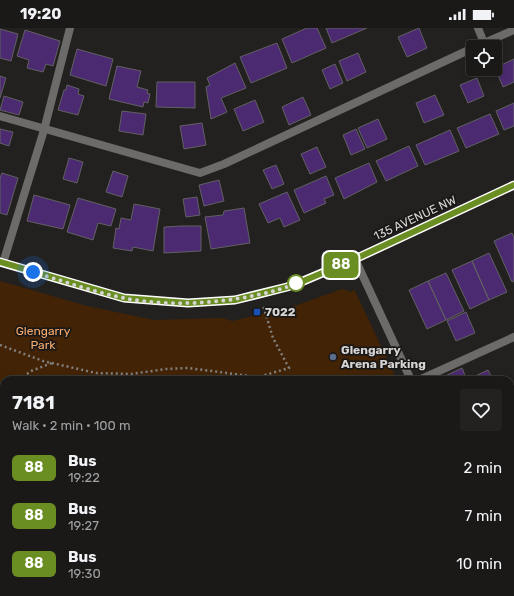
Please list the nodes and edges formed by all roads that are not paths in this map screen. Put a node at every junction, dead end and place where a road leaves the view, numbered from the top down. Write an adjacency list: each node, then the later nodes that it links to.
1 (70, 28): 8 (street)
2 (478, 28): 4 (street)
3 (514, 30): 5 (street)
4 (483, 40)
5 (491, 40)
6 (466, 51): 8 (street)
7 (0, 116): 8 (street)
8 (44, 130): 11 (street)
9 (514, 185): 10 (street, 135 AVENUE NW)
10 (355, 259): 11 (street, 135 AVENUE NW); 13 (street)
11 (1, 263)
12 (514, 337): 14 (street)
13 (409, 376)
14 (428, 376)

